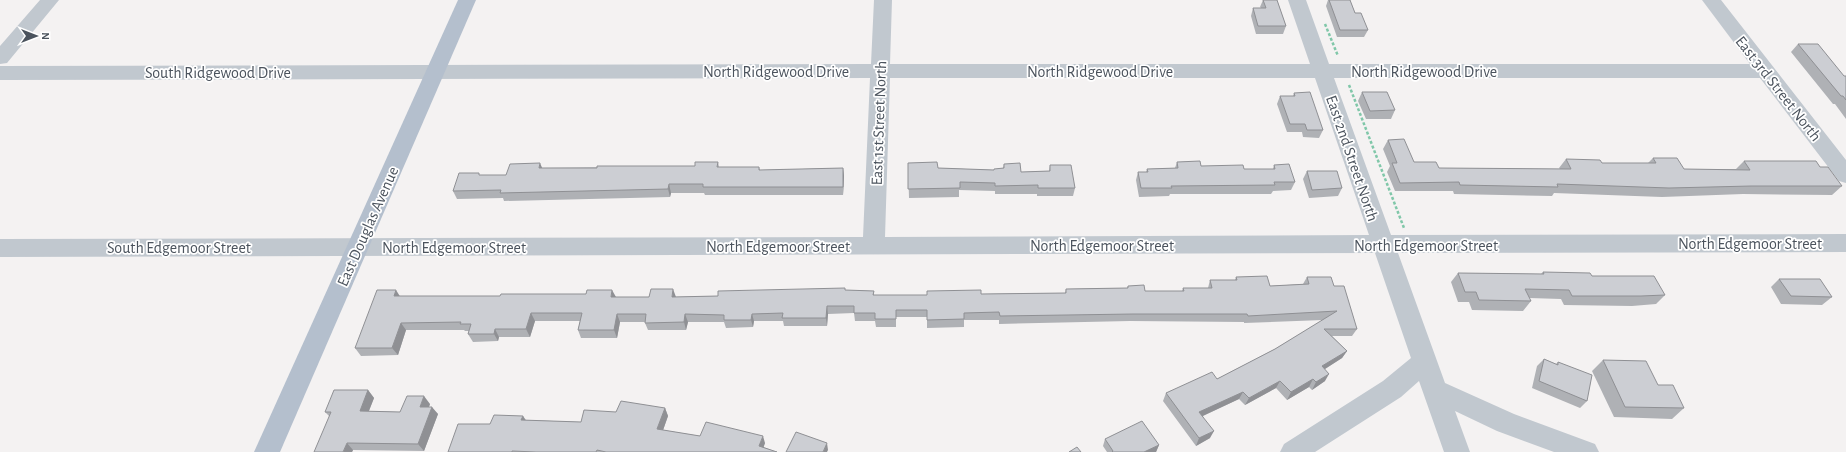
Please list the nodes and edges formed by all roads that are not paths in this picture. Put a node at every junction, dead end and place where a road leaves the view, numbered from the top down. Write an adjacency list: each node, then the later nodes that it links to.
1 (50, 0): 6 (street)
2 (467, 0): 7 (main road, East Douglas Avenue)
3 (883, 0): 8 (street, East 1st Street North)
4 (1297, 0): 9 (street, East 2nd Street North)
5 (1711, 0): 10 (street, East 3rd Street North)
6 (0, 58)
7 (435, 71): 8 (street, North Ridgewood Drive); 11 (street, South Ridgewood Drive); 16 (main road, East Douglas Avenue)
8 (880, 71): 9 (street, North Ridgewood Drive); 15 (street, East 1st Street North)
9 (1322, 71): 10 (street, North Ridgewood Drive); 14 (street, East 2nd Street North)
10 (1766, 71): 12 (street, East 3rd Street North)
11 (0, 73)
12 (1846, 175)
13 (1846, 243): 14 (street, North Edgemoor Street)
14 (1384, 245): 15 (street, North Edgemoor Street); 18 (street, East 2nd Street North)
15 (874, 246): 16 (street, North Edgemoor Street)
16 (358, 247): 17 (street, South Edgemoor Street); 20 (main road, East Douglas Avenue)
17 (0, 248)
18 (1425, 361): 19 (street, East 2nd Street North); 21 (street)
19 (1435, 390): 22 (street, East 2nd Street North); 23 (street)
20 (266, 452)
21 (1293, 452)
22 (1458, 452)
23 (1586, 452)

